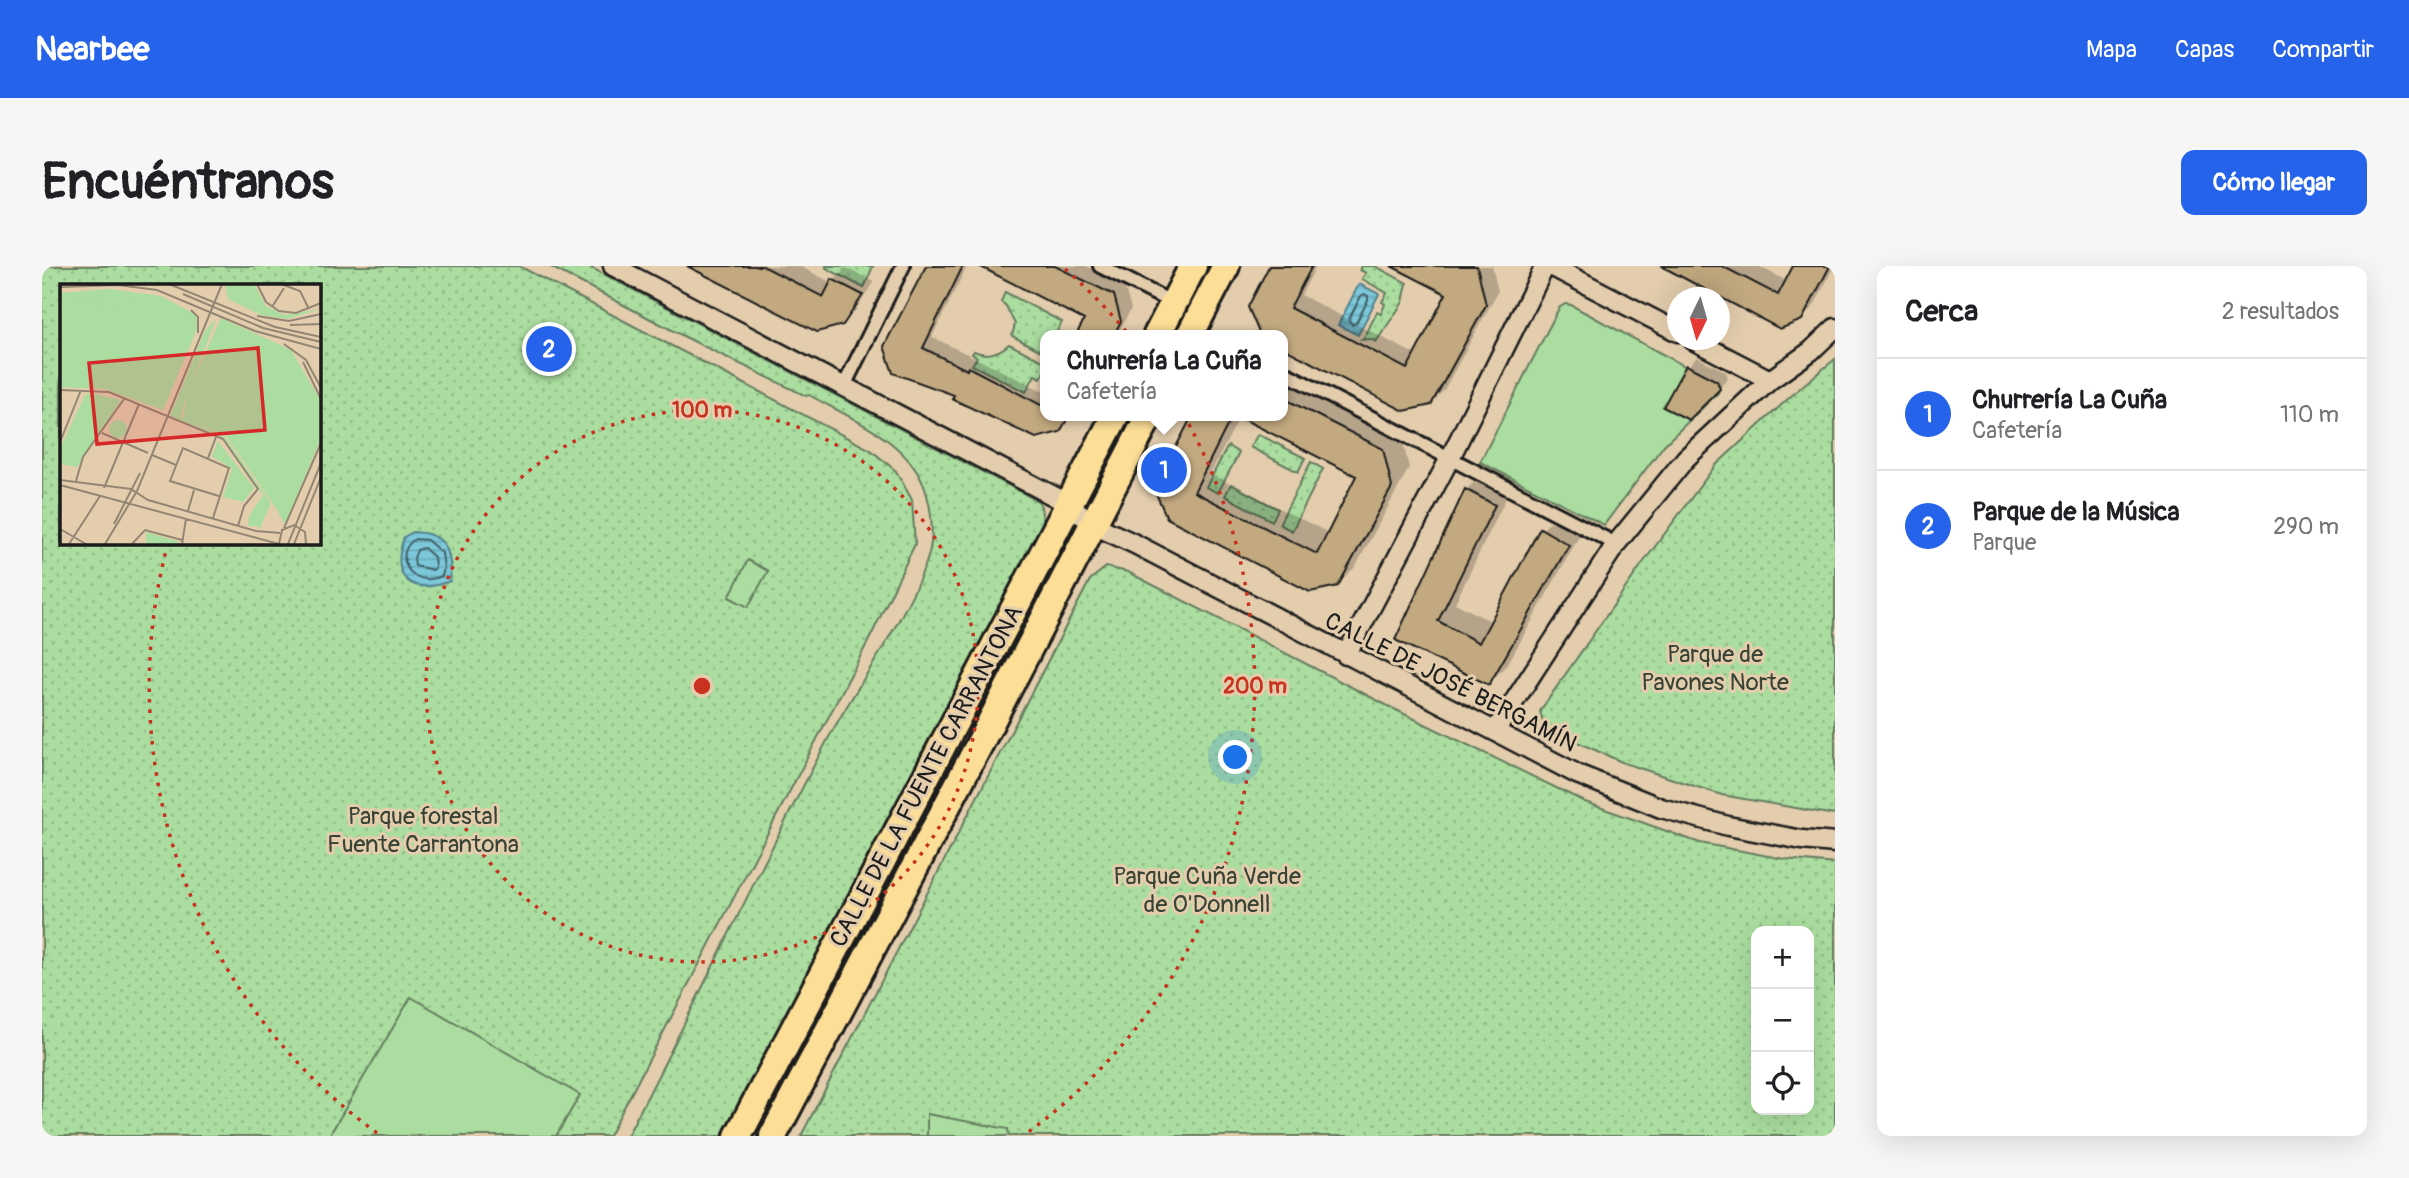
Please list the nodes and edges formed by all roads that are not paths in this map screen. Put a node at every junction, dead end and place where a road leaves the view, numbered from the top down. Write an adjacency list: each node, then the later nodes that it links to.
1 (613, 266): 16 (street, CALLE DE JOSÉ BERGAMÍN)
2 (903, 266): 16 (street)
3 (1100, 266): 8 (street)
4 (1193, 266): 8 (main road)
5 (1226, 266): 12 (main road)
6 (1545, 266): 19 (street)
7 (1552, 266): 9 (street)
8 (1173, 303): 11 (main road)
9 (1667, 326)
10 (1835, 328): 15 (street)
11 (1160, 330)
12 (1196, 330)
13 (1712, 350): 15 (street)
14 (1288, 375): 19 (street)
15 (1770, 380): 22 (street)
16 (843, 388): 20 (street, CALLE DE JOSÉ BERGAMÍN)
17 (1112, 421): 20 (main road, CALLE DE LA FUENTE CARRANTONA)
18 (1146, 421): 21 (main road, CALLE DE LA FUENTE CARRANTONA)
19 (1450, 458): 22 (street); 23 (street)
20 (1069, 504): 21 (street, CALLE DE JOSÉ BERGAMÍN); 26 (main road, CALLE DE LA FUENTE CARRANTONA)
21 (1094, 525): 23 (street, CALLE DE JOSÉ BERGAMÍN); 27 (main road, CALLE DE LA FUENTE CARRANTONA)
22 (1616, 544): 24 (street)
23 (1346, 655): 24 (street, CALLE DE JOSÉ BERGAMÍN)
24 (1495, 731): 25 (street, CALLE DE JOSÉ BERGAMÍN)
25 (1835, 843)
26 (737, 1136)
27 (772, 1136)

